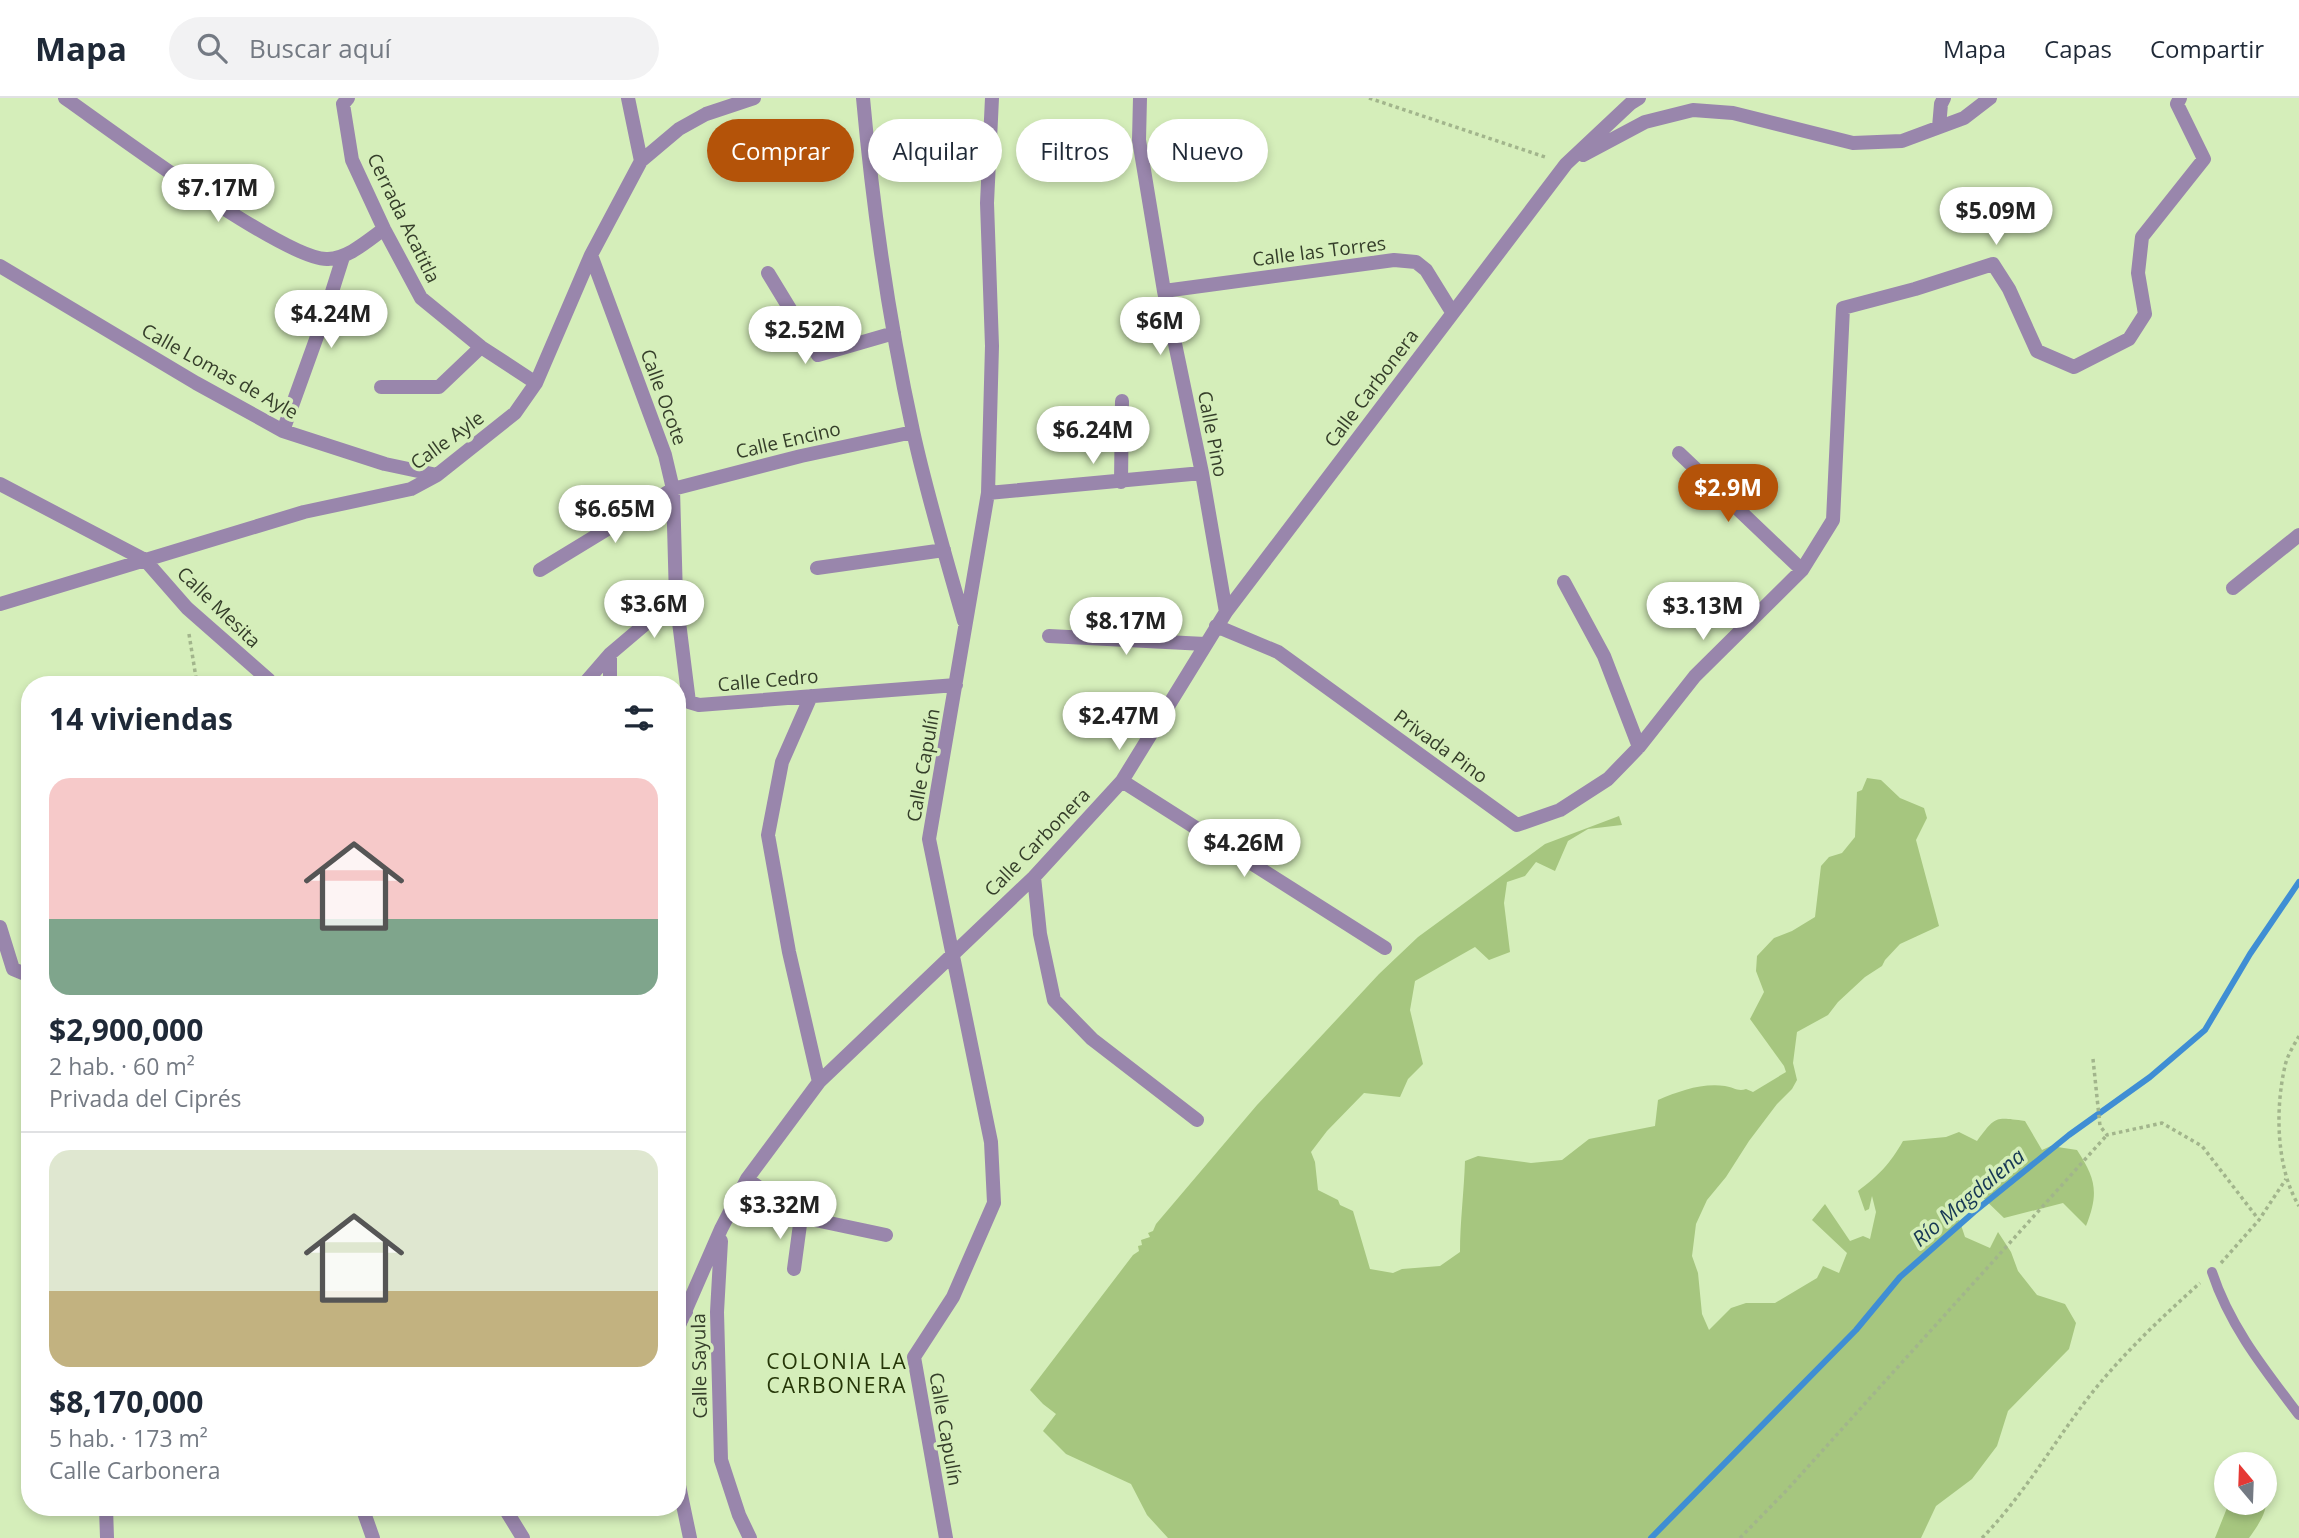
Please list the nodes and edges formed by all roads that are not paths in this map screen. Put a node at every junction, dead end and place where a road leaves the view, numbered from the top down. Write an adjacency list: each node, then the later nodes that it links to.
1 (65, 98): 17 (street)
2 (348, 98): 15 (street, Cerrada Acatitla)
3 (628, 98): 13 (street)
4 (754, 98): 13 (street, Calle Ayle)
5 (863, 98): 22 (street)
6 (992, 98): 35 (street, Calle Capulín)
7 (1140, 98): 20 (street, Calle Pino)
8 (1944, 98): 12 (street)
9 (1990, 98): 12 (street)
10 (2180, 98): 41 (street)
11 (1632, 100): 14 (street, Calle Carbonera)
12 (1939, 127): 14 (street)
13 (641, 161): 16 (street, Calle Ayle)
14 (1566, 164): 21 (street, Calle Carbonera)
15 (384, 229): 17 (street); 23 (street, Cerrada Acatitla)
16 (591, 255): 24 (street, Calle Ayle); 34 (street, Calle Ocote)
17 (342, 257): 27 (street)
18 (0, 267): 27 (street, Calle Lomas de Ayle)
19 (768, 273): 22 (street)
20 (1164, 291): 21 (street, Calle las Torres); 30 (street, Calle Pino)
21 (1452, 312): 46 (street, Calle Carbonera)
22 (894, 333): 28 (street)
23 (481, 347): 24 (street, Cerrada Acatitla); 25 (street)
24 (536, 383): 31 (street, Calle Ayle)
25 (381, 387)
26 (1122, 401): 32 (street)
27 (283, 431): 31 (street, Calle Lomas de Ayle)
28 (913, 432): 34 (street, Calle Encino); 37 (street)
29 (1679, 453): 41 (street)
30 (1202, 473): 32 (street); 46 (street, Calle Pino)
31 (437, 475): 38 (street, Calle Ayle)
32 (1121, 482): 35 (street)
33 (0, 484): 38 (street)
34 (673, 489): 40 (street, Calle Encino); 44 (street, Calle Ocote)
35 (988, 494): 48 (street, Calle Capulín)
36 (2299, 535): 43 (street)
37 (944, 550): 39 (street); 48 (street)
38 (145, 560): 45 (street, Calle Ayle); 52 (street, Calle Mesita)
39 (817, 568)
40 (540, 570)
41 (1802, 570): 59 (street)
42 (1564, 582): 59 (street)
43 (2233, 588)
44 (676, 598): 51 (street); 55 (street, Calle Cedro)
45 (0, 604)
46 (1226, 612): 47 (street, Calle Carbonera)
47 (1216, 626): 50 (street, Calle Carbonera); 59 (street, Privada Pino)
48 (965, 627): 57 (street, Calle Capulín)
49 (1049, 636): 50 (street)
50 (1205, 644): 60 (street, Calle Carbonera)
51 (610, 654): 53 (street); 54 (street)
52 (264, 676)
53 (591, 676)
54 (610, 676)
55 (686, 676)
56 (686, 678): 58 (street, Calle Cedro)
57 (956, 685): 58 (street, Calle Cedro); 64 (street, Calle Capulín)
58 (811, 696): 66 (street)
59 (1639, 747)
60 (1122, 781): 61 (street, Calle Carbonera); 63 (street)
61 (1034, 877): 64 (street, Calle Carbonera); 67 (street)
62 (0, 927): 65 (street)
63 (1385, 948)
64 (953, 953): 66 (street, Calle Carbonera); 85 (street, Calle Capulín)
65 (21, 972)
66 (819, 1082): 68 (street, Calle Carbonera)
67 (1197, 1120)
68 (747, 1179): 69 (street); 70 (street, Calle Carbonera)
69 (801, 1217): 71 (street); 72 (street)
70 (721, 1229): 74 (street, Calle Carbonera); 84 (street, Calle Sayula)
71 (886, 1235)
72 (794, 1269)
73 (2212, 1272): 75 (lane)
74 (686, 1310)
75 (2299, 1415)
76 (106, 1516): 80 (street)
77 (365, 1516): 81 (street)
78 (510, 1516): 82 (street)
79 (685, 1516): 83 (street)
80 (107, 1538)
81 (373, 1538)
82 (523, 1538)
83 (690, 1538)
84 (750, 1538)
85 (946, 1538)

